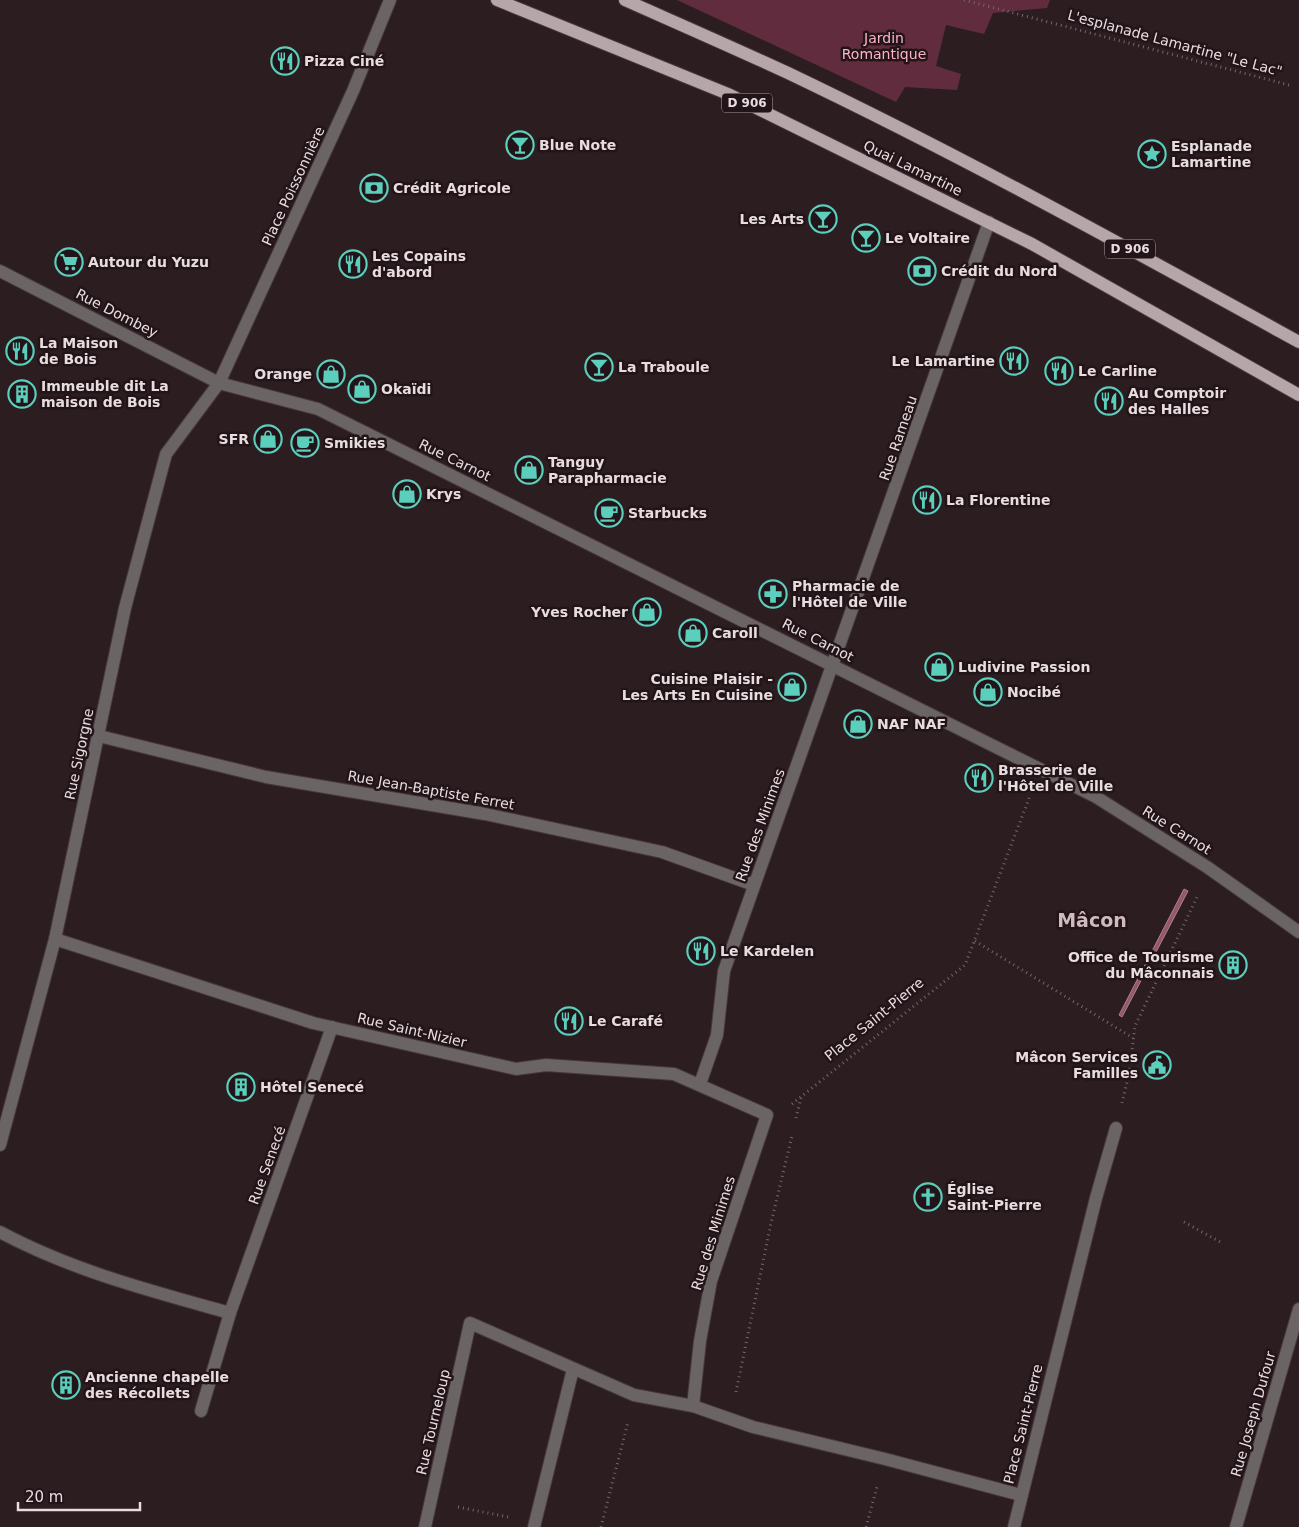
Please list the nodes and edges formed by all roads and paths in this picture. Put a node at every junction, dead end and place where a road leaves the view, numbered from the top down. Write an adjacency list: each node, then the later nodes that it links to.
1 (390, 0): 9 (street, Place Poissonnière)
2 (497, 0): 6 (main road, Quai Lamartine / D 906)
3 (625, 0): 8 (main road, Quai Lamartine / D 906)
4 (964, 0): 5 (path, L'esplanade Lamartine "Le Lac")
5 (1293, 86)
6 (989, 222): 10 (main road, Quai Lamartine / D 906); 11 (street, Rue Rameau)
7 (0, 271): 9 (street, Rue Dombey)
8 (1299, 342)
9 (221, 378): 11 (street, Rue Carnot); 12 (street, Rue Sigorgne)
10 (1299, 395)
11 (834, 665): 13 (street, Rue Carnot); 15 (street, Rue des Minimes)
12 (99, 736): 15 (street, Rue Jean-Baptiste Ferret); 17 (street, Rue Sigorgne)
13 (1041, 769): 14 (street, Rue Carnot); 18 (path)
14 (1210, 870): 16 (street, Rue Carnot); 20 (path)
15 (754, 885): 22 (street, Rue des Minimes)
16 (1299, 932)
17 (55, 939): 19 (street, Rue Saint-Nizier); 24 (street, Rue Sigorgne)
18 (975, 941): 20 (path); 23 (path, Place Saint-Pierre)
19 (332, 1028): 22 (street, Rue Saint-Nizier); 34 (street, Rue Senecé)
20 (1133, 1038): 21 (path)
21 (1129, 1074)
22 (700, 1084): 25 (street, Rue Saint-Nizier)
23 (802, 1096): 25 (path, Place Saint-Pierre); 26 (path)
24 (6, 1106): 29 (street, Rue Sigorgne)
25 (767, 1115): 37 (street, Rue des Minimes)
26 (794, 1126)
27 (1116, 1128): 41 (street, Place Saint-Pierre)
28 (792, 1135): 39 (path)
29 (0, 1145)
30 (1184, 1222): 32 (path)
31 (0, 1232): 34 (street)
32 (1222, 1244)
33 (1299, 1309): 48 (street, Rue Joseph Dufour)
34 (230, 1314): 38 (street, Rue Senecé)
35 (573, 1369): 36 (street); 42 (street, Rue Tourneloup); 43 (street)
36 (634, 1395): 37 (street); 45 (path)
37 (693, 1406): 39 (street, Place Saint-Pierre)
38 (201, 1410)
39 (731, 1419): 40 (street, Place Saint-Pierre)
40 (885, 1459): 41 (street, Place Saint-Pierre); 46 (path)
41 (1021, 1496): 47 (street)
42 (430, 1501): 43 (path); 44 (street, Rue Tourneloup)
43 (534, 1525)
44 (425, 1527)
45 (601, 1527)
46 (866, 1527)
47 (1014, 1527)
48 (1236, 1527)

